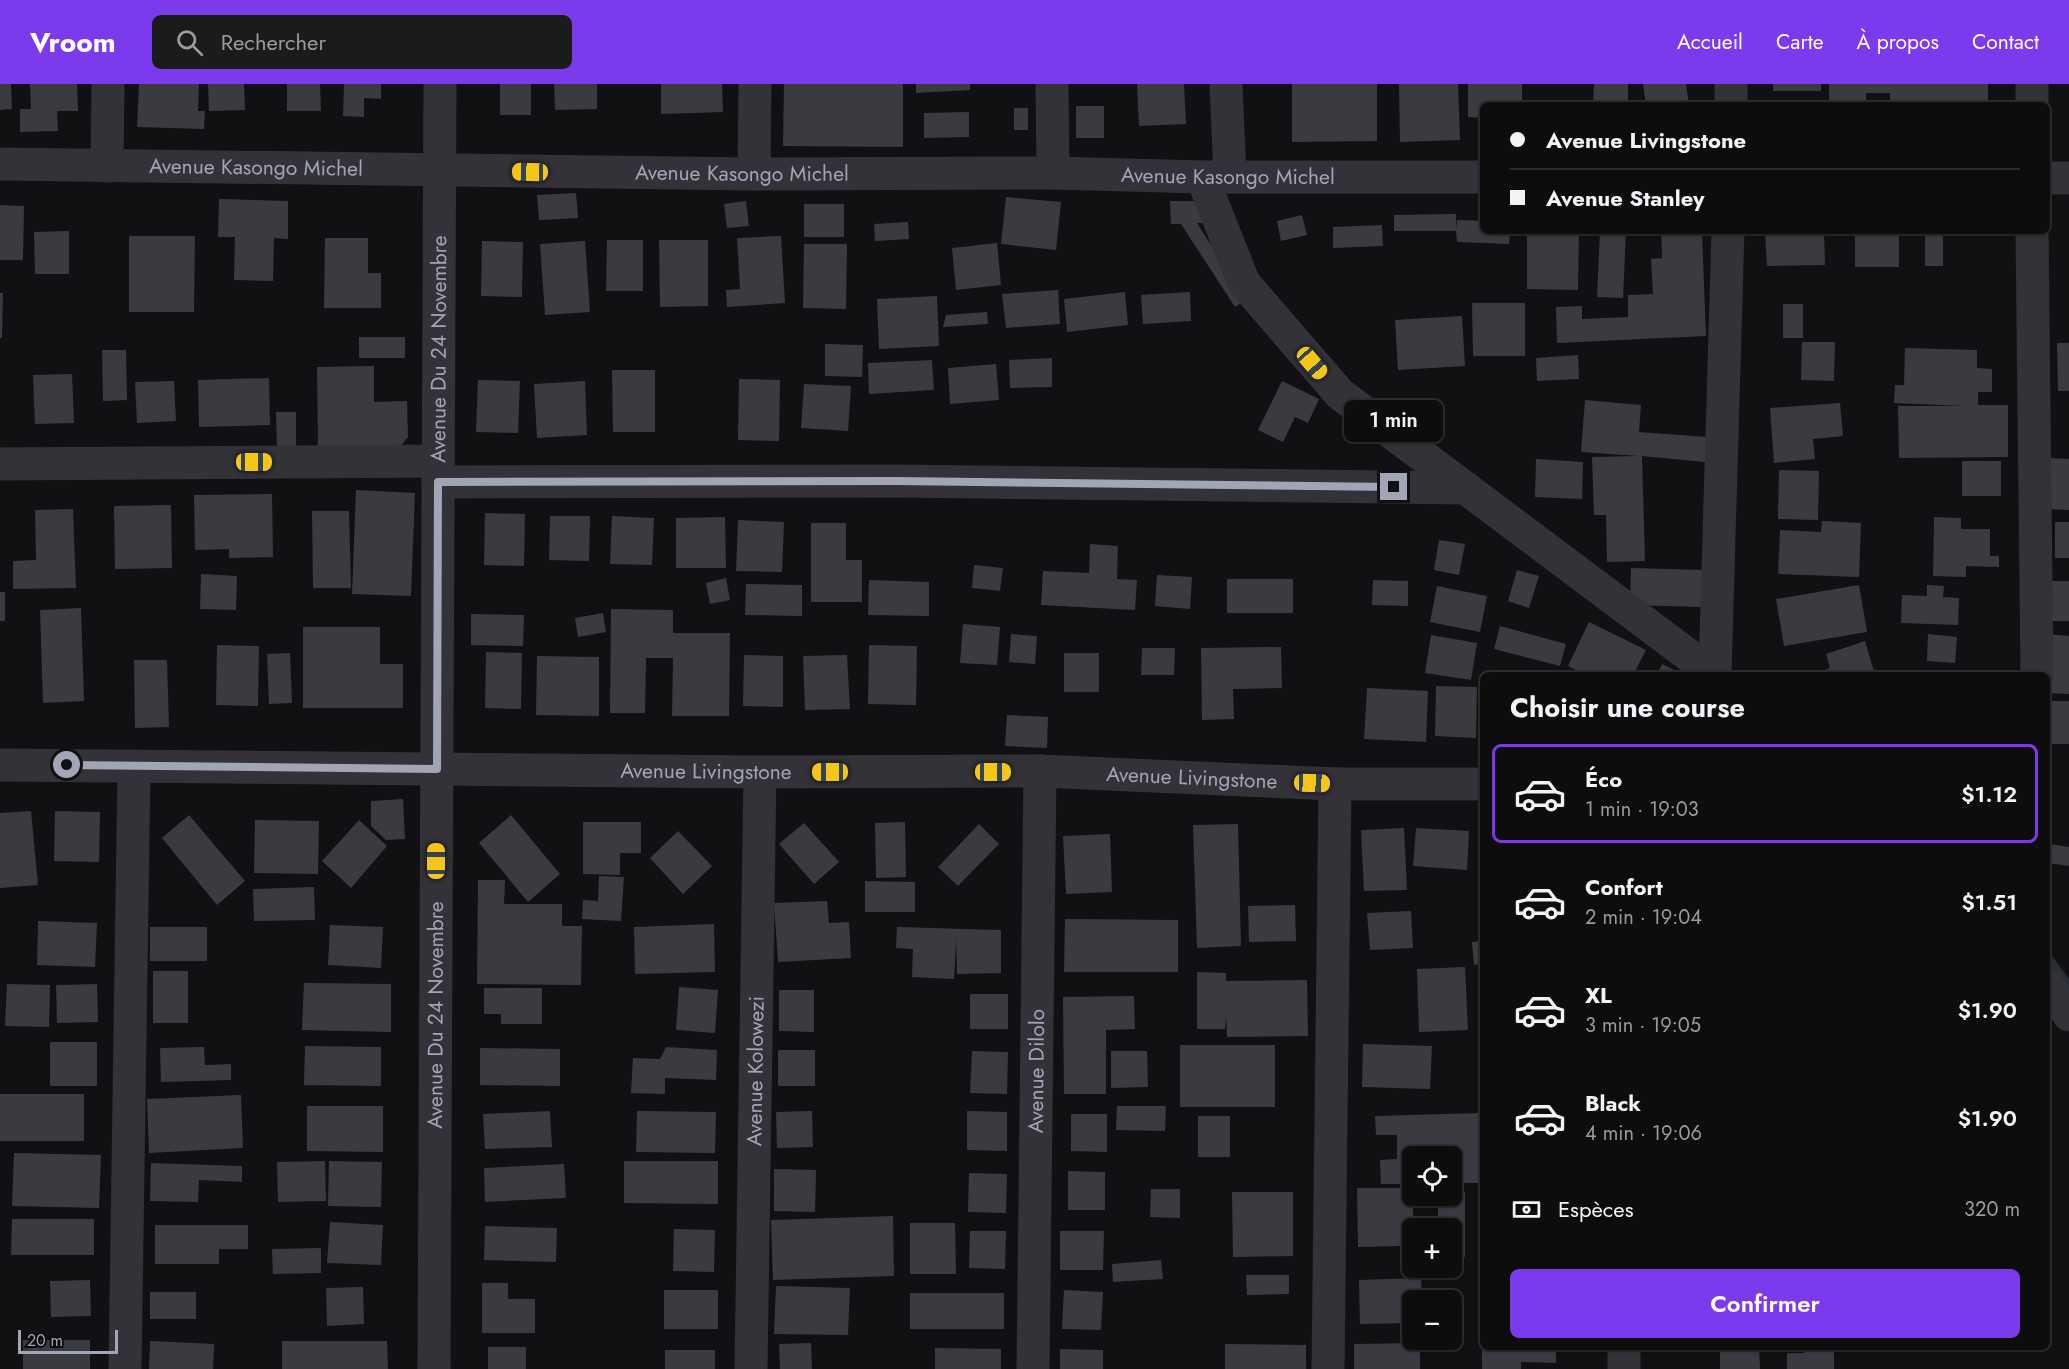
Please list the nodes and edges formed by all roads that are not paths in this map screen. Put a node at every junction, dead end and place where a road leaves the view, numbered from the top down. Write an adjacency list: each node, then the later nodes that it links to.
1 (108, 84): 11 (street)
2 (440, 84): 12 (street, Avenue Du 24 Novembre)
3 (755, 84): 14 (street)
4 (1052, 84): 13 (street)
5 (1226, 84): 15 (street)
6 (1731, 84): 8 (street)
7 (2032, 84): 9 (street)
8 (1731, 102)
9 (2032, 102)
10 (0, 164): 11 (street, Avenue Kasongo Michel)
11 (106, 166): 12 (street, Avenue Kasongo Michel)
12 (440, 171): 14 (street, Avenue Kasongo Michel); 22 (street, Avenue Du 24 Novembre)
13 (1053, 173): 14 (street, Avenue Kasongo Michel); 15 (street, Avenue Kasongo Michel)
14 (754, 174)
15 (1216, 177): 16 (street, Avenue Kasongo Michel); 23 (street)
16 (1480, 177)
17 (2050, 178): 18 (street)
18 (2069, 178)
19 (1728, 234): 25 (street)
20 (2032, 234): 26 (street)
21 (0, 464): 22 (street)
22 (438, 472): 23 (street); 29 (street, Avenue Du 24 Novembre)
23 (1466, 488): 24 (street)
24 (1711, 672)
25 (1715, 672)
26 (2037, 672)
27 (0, 765): 28 (street, Avenue Livingstone)
28 (134, 766): 29 (street, Avenue Livingstone); 37 (street)
29 (437, 769): 31 (street, Avenue Livingstone); 38 (street, Avenue Du 24 Novembre)
30 (1040, 771): 31 (street, Avenue Livingstone); 32 (street, Avenue Livingstone); 40 (street, Avenue Dilolo)
31 (760, 772): 39 (street, Avenue Kolowezi)
32 (1335, 784): 33 (street, Avenue Livingstone); 41 (street)
33 (1480, 784)
34 (2050, 989): 35 (street)
35 (2069, 1016)
36 (1624, 1350): 42 (street)
37 (125, 1369)
38 (434, 1369)
39 (751, 1369)
40 (1033, 1369)
41 (1328, 1369)
42 (1624, 1369)

